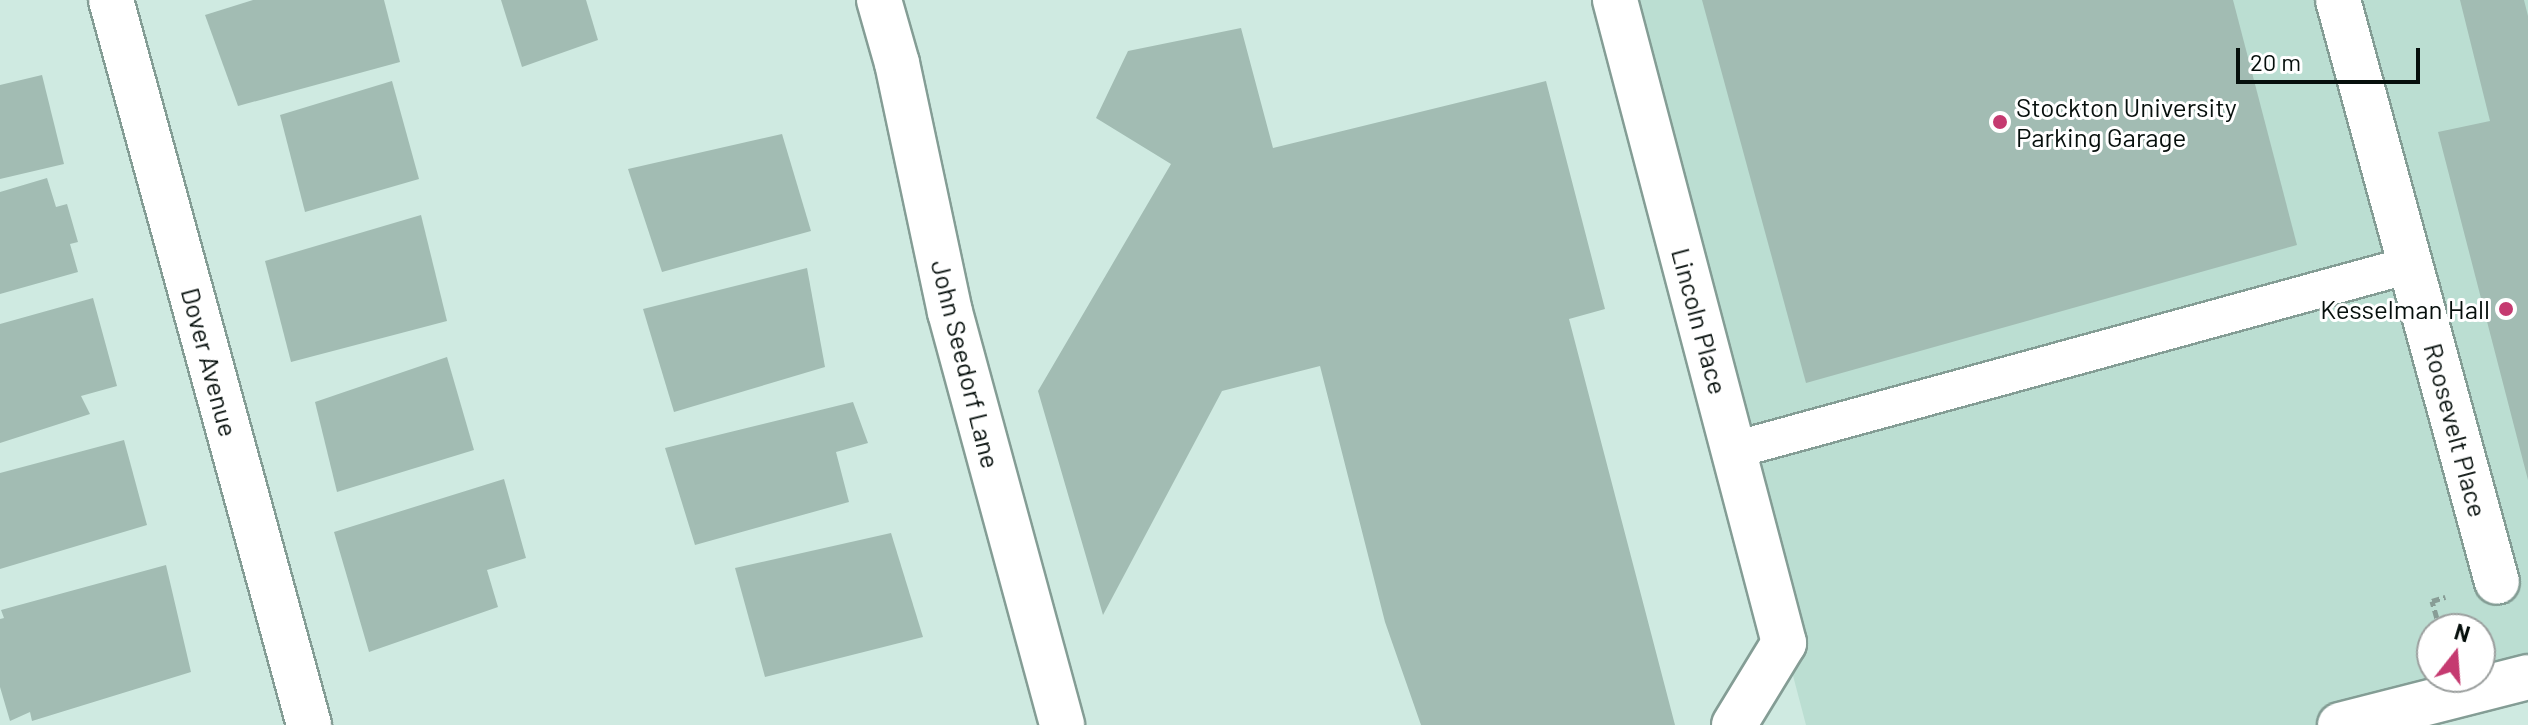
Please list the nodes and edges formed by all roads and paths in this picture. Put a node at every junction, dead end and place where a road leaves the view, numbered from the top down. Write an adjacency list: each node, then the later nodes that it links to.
1 (111, 0): 9 (street, Dover Avenue)
2 (879, 0): 10 (street, John Seedorf Lane)
3 (1615, 0): 6 (street, Lincoln Place)
4 (2338, 0): 5 (street, Roosevelt Place)
5 (2410, 265): 6 (lane); 7 (street, Roosevelt Place)
6 (1734, 450): 11 (street, Lincoln Place)
7 (2497, 582)
8 (2528, 677): 12 (street)
9 (309, 725)
10 (1062, 725)
11 (1734, 725)
12 (2340, 725)

